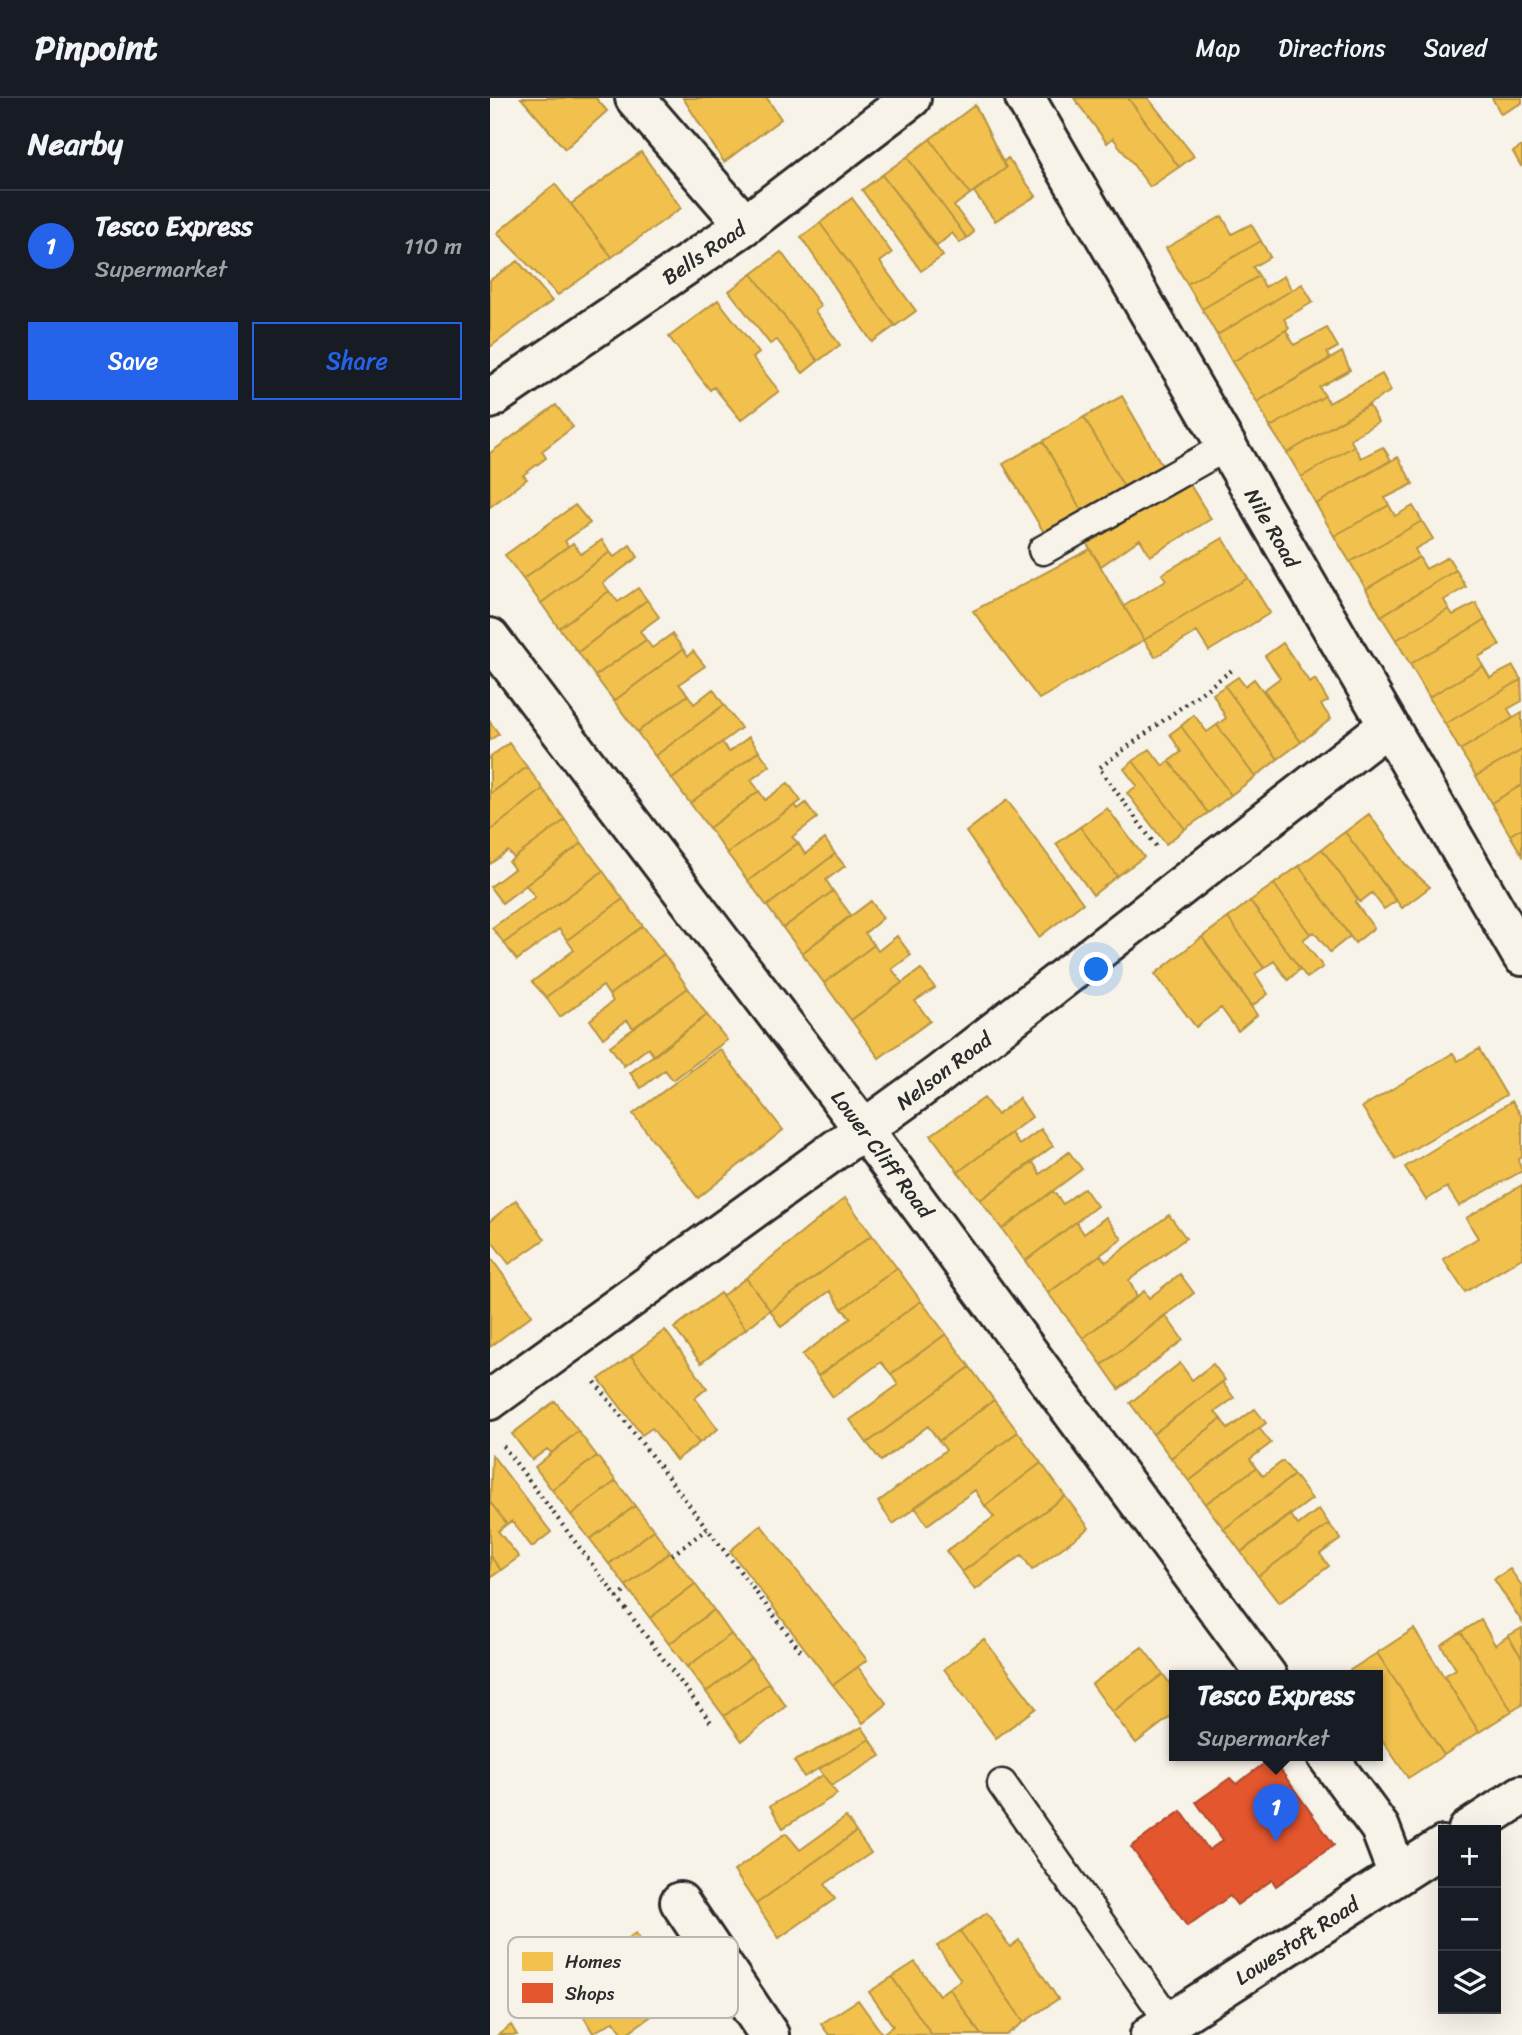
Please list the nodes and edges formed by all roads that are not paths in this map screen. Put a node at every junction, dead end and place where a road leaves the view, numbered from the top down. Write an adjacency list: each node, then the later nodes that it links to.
1 (635, 98): 4 (street)
2 (911, 98): 4 (street, Bells Road)
3 (1025, 98): 6 (street, Nile Road)
4 (745, 225): 5 (street, Bells Road)
5 (490, 398)
6 (1226, 447): 7 (lane); 9 (street, Nile Road)
7 (1043, 550)
8 (490, 638): 11 (street, Lower Cliff Road)
9 (1386, 727): 10 (street, Nile Road); 11 (street, Nelson Road)
10 (1522, 957)
11 (865, 1131): 12 (street, Nelson Road); 13 (street, Lower Cliff Road)
12 (490, 1400)
13 (1263, 1670)
14 (1330, 1761): 19 (street)
15 (1002, 1784): 23 (lane)
16 (1522, 1795): 17 (street)
17 (1476, 1825)
18 (1438, 1849): 19 (street, Lowestoft Road)
19 (1398, 1875): 23 (street, Lowestoft Road)
20 (680, 1902): 21 (street)
21 (703, 1937)
22 (738, 1989): 24 (street)
23 (1160, 2029)
24 (769, 2035)

